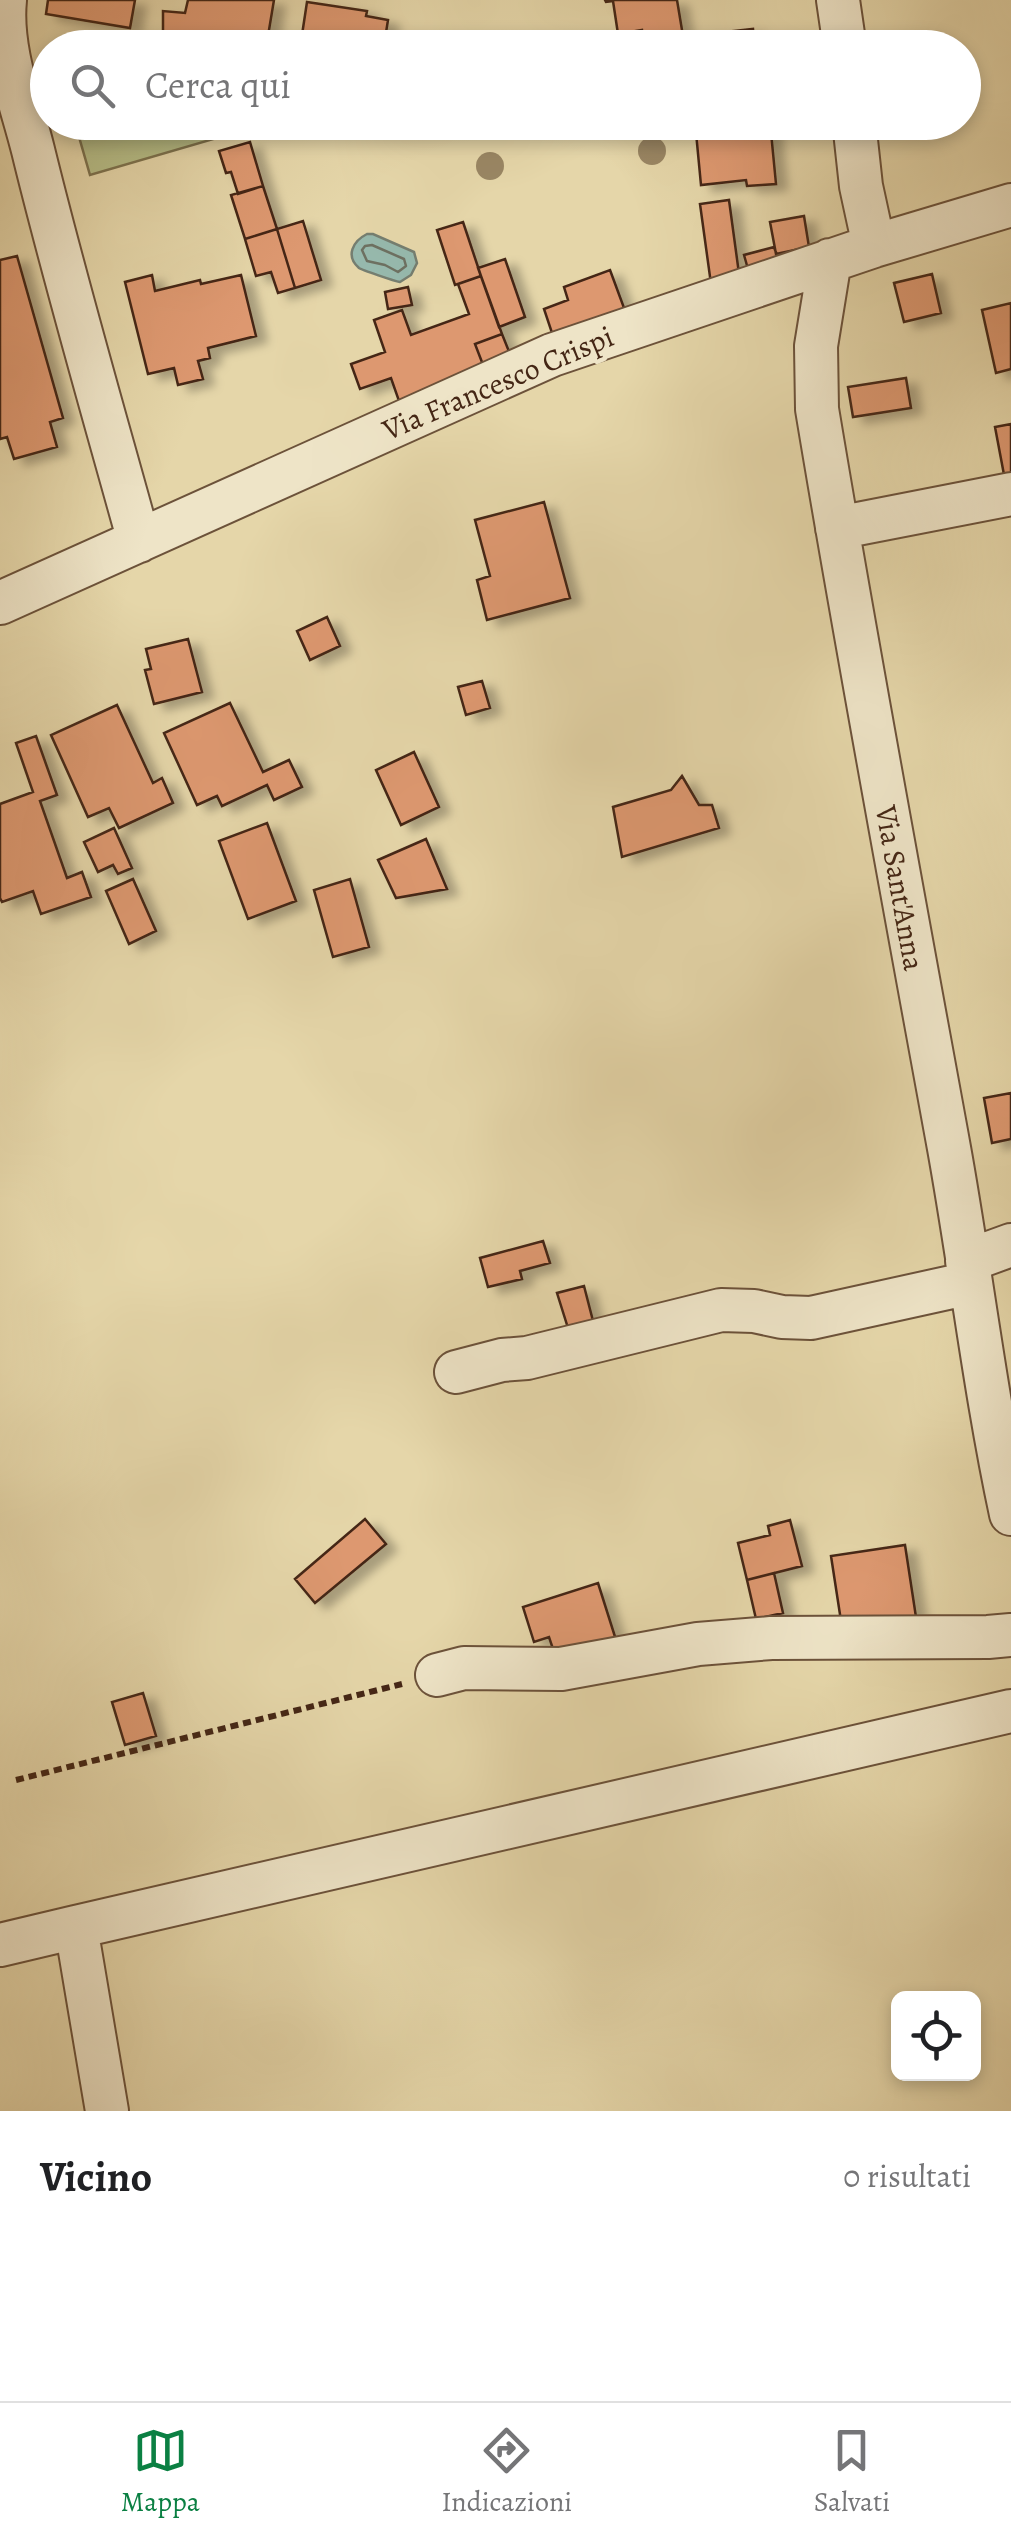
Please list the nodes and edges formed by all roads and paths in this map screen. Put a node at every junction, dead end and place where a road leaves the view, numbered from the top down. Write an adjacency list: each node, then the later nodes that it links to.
1 (5, 0): 5 (street)
2 (838, 0): 3 (street)
3 (842, 30)
4 (30, 140): 12 (street)
5 (30, 140)
6 (856, 140): 8 (street)
7 (1011, 205): 8 (street, Via Francesco Crispi)
8 (874, 246): 9 (street, Via Francesco Crispi)
9 (830, 260): 11 (street, Via Sant'Anna); 12 (street, Via Francesco Crispi)
10 (1011, 494): 11 (street)
11 (836, 528): 15 (street, Via Sant'Anna)
12 (139, 541): 13 (street, Via Francesco Crispi)
13 (0, 603)
14 (1011, 1245): 15 (street)
15 (968, 1272): 16 (street); 17 (street, Via Sant'Anna)
16 (456, 1372)
17 (1011, 1514)
18 (1011, 1635): 19 (street)
19 (437, 1675): 21 (path)
20 (1011, 1711): 22 (street)
21 (16, 1780)
22 (76, 1927): 23 (street); 24 (street)
23 (0, 1945)
24 (107, 2111)

